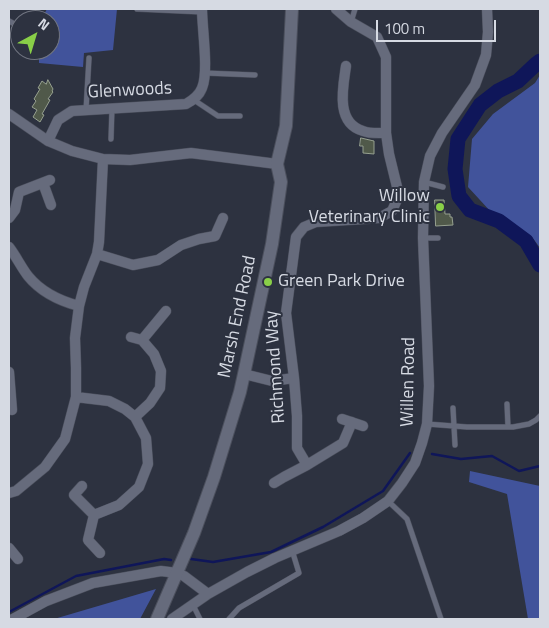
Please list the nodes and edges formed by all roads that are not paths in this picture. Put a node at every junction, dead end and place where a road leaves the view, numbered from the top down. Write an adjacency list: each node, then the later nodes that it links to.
1 (137, 9): 6 (lane)
2 (292, 9): 21 (street, Marsh End Road)
3 (336, 9): 7 (street, Richmond Way)
4 (355, 9): 7 (lane)
5 (487, 9): 22 (street, Willen Road)
6 (202, 10): 10 (street, Glenwoods)
7 (351, 22): 17 (street, Richmond Way)
8 (89, 58): 14 (lane)
9 (346, 66): 17 (street)
10 (205, 73): 11 (lane); 12 (street, Glenwoods)
11 (255, 74)
12 (194, 100): 13 (street, Glenwoods); 16 (lane)
13 (112, 108): 14 (street, Glenwoods); 18 (lane)
14 (86, 110): 19 (street, Glenwoods)
15 (9, 114): 19 (street)
16 (240, 116)
17 (386, 133): 38 (street, Richmond Way)
18 (111, 138)
19 (48, 141): 20 (street)
20 (103, 159): 21 (street); 30 (street)
21 (278, 164): 37 (street, Marsh End Road)
22 (424, 182): 23 (lane); 27 (street, Willen Road)
23 (443, 187)
24 (51, 205): 25 (street)
25 (9, 218)
26 (223, 218): 30 (street)
27 (424, 238): 28 (lane); 47 (street, Willen Road)
28 (438, 238)
29 (9, 247): 31 (street)
30 (97, 254): 31 (street)
31 (79, 306): 39 (street)
32 (166, 311): 34 (street)
33 (131, 337): 34 (street)
34 (142, 340): 44 (street)
35 (21, 371): 36 (street)
36 (9, 372): 42 (street)
37 (244, 374): 38 (street); 62 (street, Marsh End Road)
38 (294, 378): 52 (street, Richmond Way)
39 (76, 397): 44 (street); 55 (street)
40 (507, 404): 50 (lane)
41 (453, 408): 49 (lane)
42 (12, 410)
43 (540, 416): 50 (lane)
44 (135, 417): 57 (street)
45 (342, 419): 46 (street)
46 (352, 422): 48 (street); 52 (street)
47 (427, 424): 49 (lane); 56 (street, Willen Road)
48 (363, 426)
49 (454, 426): 50 (lane); 51 (lane)
50 (508, 427)
51 (455, 445)
52 (307, 465): 53 (street)
53 (274, 483)
54 (82, 486): 57 (street)
55 (9, 493)
56 (388, 500): 59 (street, Willen Road); 70 (lane)
57 (94, 515): 60 (street)
58 (9, 548): 61 (street)
59 (292, 550): 63 (street, Willen Road); 69 (lane)
60 (100, 553)
61 (18, 560)
62 (177, 573): 63 (street); 65 (street); 66 (street, Marsh End Road)
63 (208, 594): 64 (street, Willen Road)
64 (192, 605): 67 (street, Willen Road); 68 (lane)
65 (13, 619)
66 (157, 619)
67 (172, 619)
68 (200, 619)
69 (229, 619)
70 (441, 619)

